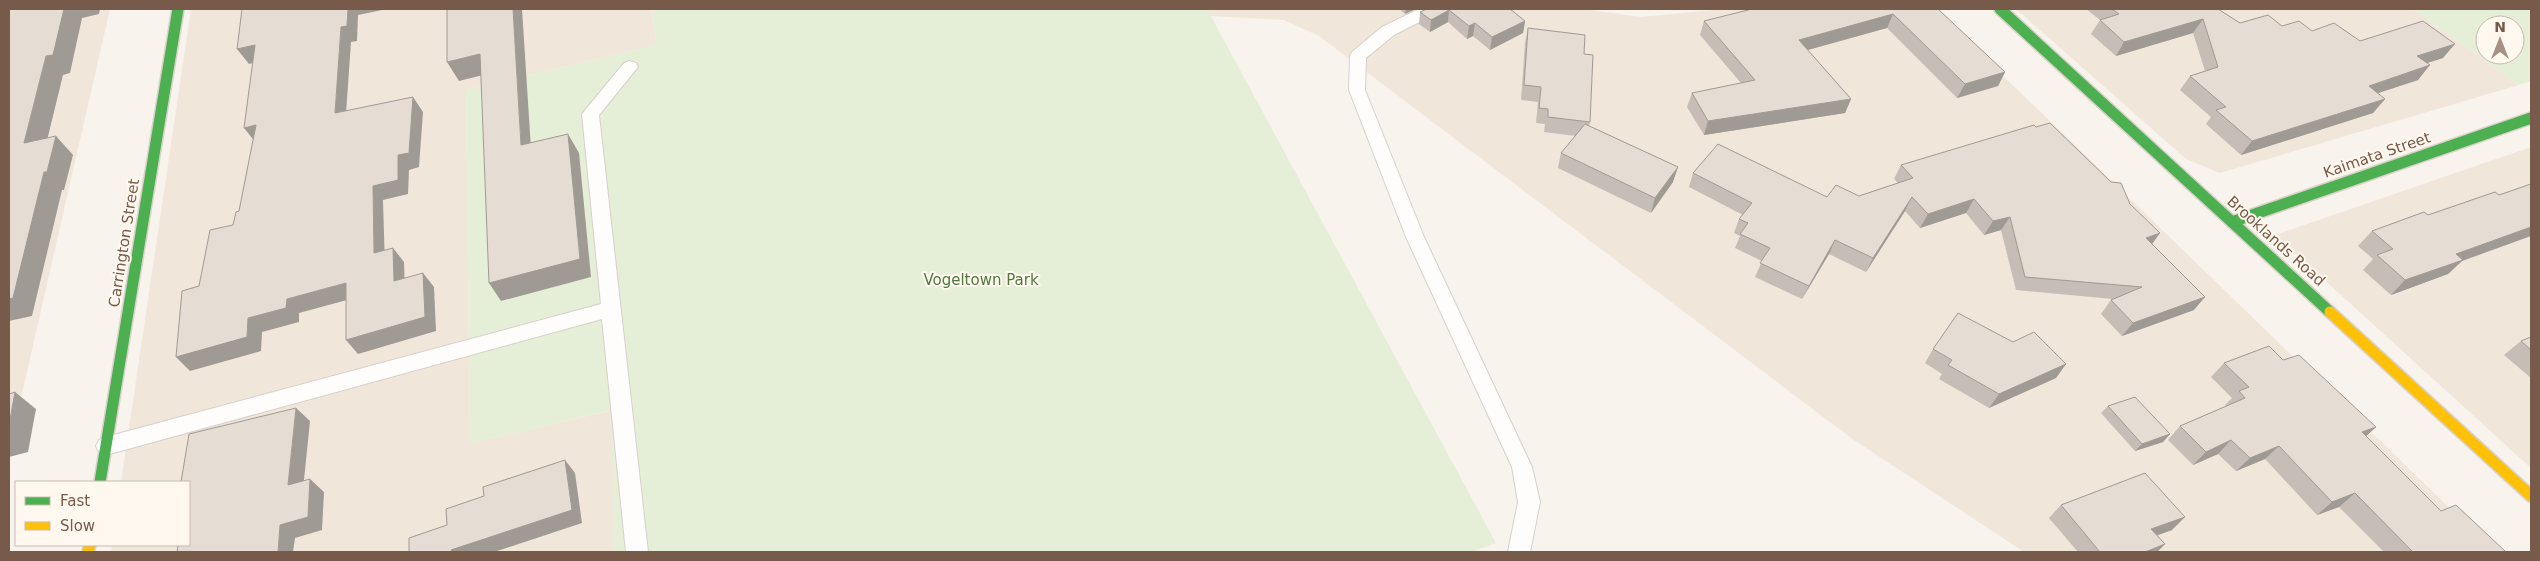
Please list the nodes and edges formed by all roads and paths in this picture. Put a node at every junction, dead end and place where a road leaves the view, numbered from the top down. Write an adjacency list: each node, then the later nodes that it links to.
1 (178, 9): 8 (street, Carrington Street)
2 (1431, 9): 12 (lane)
3 (2000, 9): 6 (street, Brooklands Road)
4 (630, 67): 7 (lane)
5 (2531, 118): 6 (street, Kaimata Street)
6 (2232, 222): 10 (street, Brooklands Road)
7 (610, 309): 8 (lane); 11 (lane)
8 (106, 446): 9 (street, Carrington Street)
9 (100, 481)
10 (2531, 496)
11 (637, 552)
12 (1519, 552)

